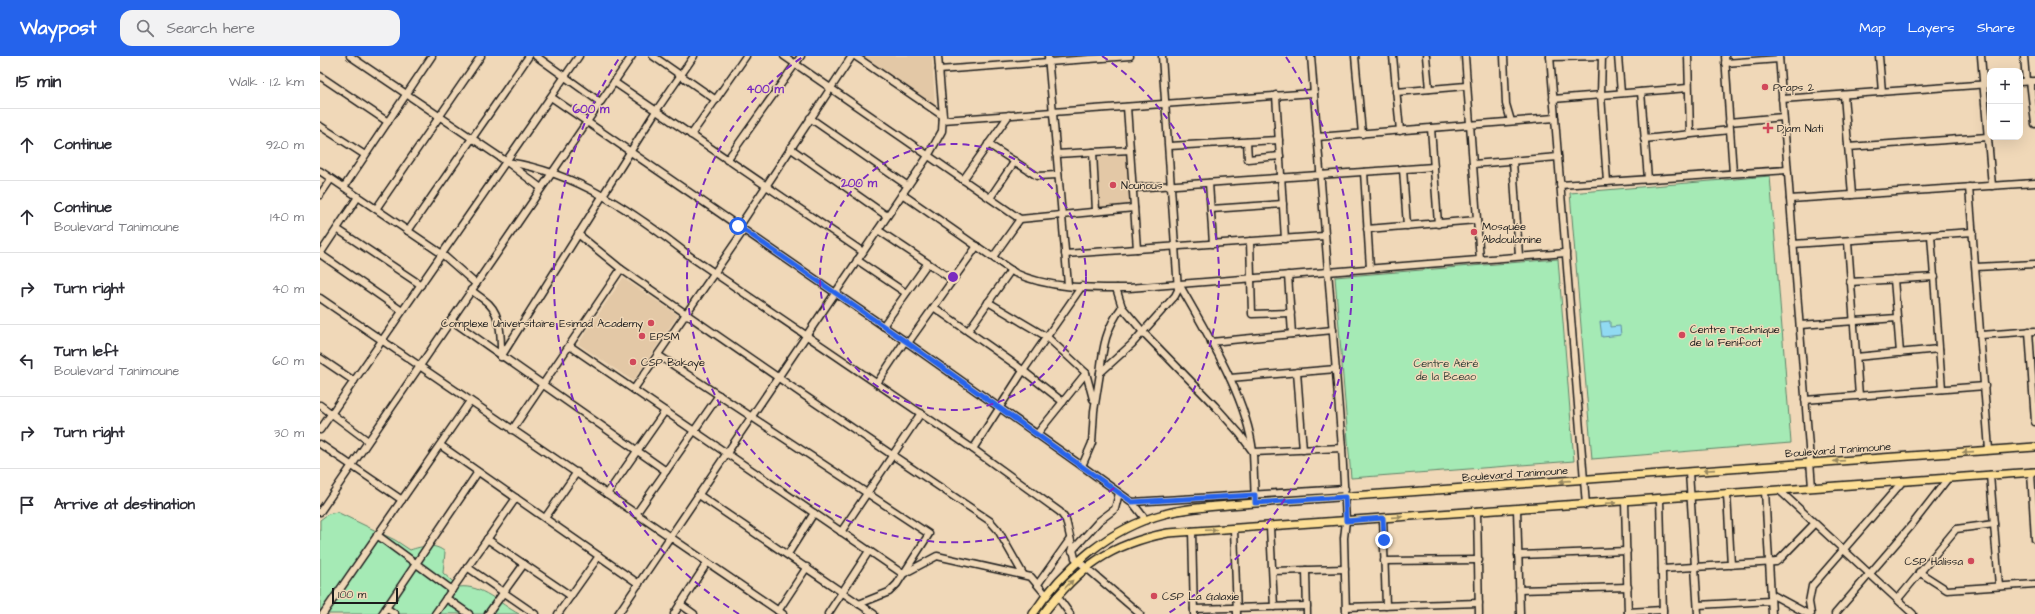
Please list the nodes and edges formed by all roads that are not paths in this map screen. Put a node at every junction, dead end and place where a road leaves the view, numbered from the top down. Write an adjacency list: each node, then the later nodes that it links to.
1 (350, 56): 52 (street)
2 (432, 56): 52 (street)
3 (481, 56): 66 (street)
4 (529, 56): 87 (street)
5 (536, 56): 38 (street)
6 (579, 56): 38 (street)
7 (632, 56): 40 (street)
8 (653, 56): 36 (street)
9 (694, 56): 36 (street)
10 (746, 56): 59 (street)
11 (784, 56): 34 (street)
12 (801, 56): 34 (street)
13 (853, 56): 44 (street); 69 (street)
14 (938, 56): 35 (street)
15 (1048, 56): 33 (street)
16 (1130, 56): 33 (street)
17 (1162, 56): 61 (street)
18 (1311, 56): 50 (street)
19 (1356, 56): 82 (street)
20 (1393, 56): 47 (street)
21 (1426, 56): 46 (street)
22 (1464, 56): 43 (street)
23 (1504, 56): 71 (street)
24 (1603, 56): 30 (street); 53 (street)
25 (1618, 56): 51 (street)
26 (1688, 56): 45 (street)
27 (1879, 56): 49 (street)
28 (1980, 56): 42 (street)
29 (2024, 56): 39 (street)
30 (1550, 57): 57 (street)
31 (1779, 58): 32 (street); 58 (street)
32 (1725, 59): 74 (street)
33 (1048, 63): 35 (street); 64 (street)
34 (795, 64): 44 (street); 104 (street)
35 (939, 70): 69 (street)
36 (680, 75): 59 (street); 63 (street)
37 (320, 76): 72 (street)
38 (565, 77): 56 (street); 60 (street)
39 (2028, 81): 75 (street)
40 (614, 82): 60 (street); 63 (street)
41 (1987, 84): 42 (street)
42 (1983, 85): 49 (street); 78 (street)
43 (1466, 86): 46 (street); 76 (street)
44 (830, 88): 68 (street); 101 (street)
45 (1688, 88): 48 (street); 83 (street)
46 (1429, 89): 47 (street)
47 (1396, 92): 81 (street)
48 (1641, 92): 51 (street); 88 (street)
49 (1882, 92): 54 (street)
50 (1314, 93): 55 (street); 85 (street)
51 (1621, 93): 53 (street)
52 (407, 94): 66 (street); 72 (street)
53 (1601, 95): 57 (street); 122 (street)
54 (1844, 95): 58 (street); 94 (street)
55 (1276, 96): 61 (street); 89 (street)
56 (551, 98): 73 (street); 107 (street)
57 (1554, 99): 70 (street)
58 (1782, 99): 67 (street)
59 (716, 100): 84 (street)
60 (600, 102): 73 (street)
61 (1165, 104): 62 (street); 93 (street)
62 (1127, 107): 64 (street); 96 (street)
63 (656, 111): 84 (street); 97 (street)
64 (1052, 112): 65 (street); 99 (street)
65 (1008, 115): 69 (street); 92 (street)
66 (440, 116): 87 (street); 143 (street)
67 (1783, 117): 74 (street); 111 (street)
68 (810, 118): 95 (street); 127 (street)
69 (943, 118): 101 (street)
70 (1555, 118): 71 (street); 103 (street)
71 (1511, 121): 76 (street)
72 (388, 122): 100 (street)
73 (586, 122): 97 (street); 113 (street)
74 (1729, 122): 80 (street)
75 (2035, 124)
76 (1470, 125): 79 (street); 108 (street)
77 (320, 126): 100 (street)
78 (1987, 127)
79 (1431, 128): 81 (street); 109 (street)
80 (1730, 130): 83 (street); 115 (street)
81 (1400, 131): 82 (street)
82 (1362, 134): 85 (street)
83 (1690, 134): 88 (street)
84 (691, 135): 104 (street)
85 (1317, 137): 116 (street)
86 (1987, 137): 94 (street)
87 (472, 138): 107 (street); 157 (street)
88 (1644, 139): 120 (street)
89 (1279, 140): 91 (street); 102 (street)
90 (1988, 140): 129 (street)
91 (1247, 142): 93 (street); 102 (street)
92 (988, 144): 105 (street); 121 (street)
93 (1168, 146): 128 (street)
94 (1848, 147): 136 (street)
95 (790, 148): 126 (street); 147 (street)
96 (1130, 150): 98 (street); 133 (street)
97 (630, 152): 137 (street); 151 (street)
98 (1093, 152): 99 (street); 145 (street)
99 (1056, 154): 117 (street)
100 (365, 155): 130 (street)
101 (928, 156): 121 (street); 127 (street)
102 (1280, 156): 118 (street)
103 (1558, 157): 106 (street); 125 (street)
104 (727, 160): 126 (street)
105 (1015, 161): 117 (street); 139 (street)
106 (1513, 161): 108 (street); 175 (street)
107 (507, 162): 113 (street); 132 (street); 173 (street)
108 (1473, 164): 149 (street)
109 (1434, 167): 110 (street); 150 (street)
110 (1403, 169): 114 (street); 152 (street)
111 (1787, 170): 115 (street); 140 (street)
112 (320, 171): 119 (street)
113 (552, 172): 132 (street); 137 (street)
114 (1364, 172): 116 (street); 153 (street)
115 (1733, 173): 120 (street)
116 (1320, 175): 118 (street); 161 (street)
117 (1058, 176): 146 (street)
118 (1281, 178): 123 (street); 141 (street)
119 (332, 179): 130 (street); 135 (street)
120 (1648, 179): 122 (street)
121 (963, 180): 139 (street)
122 (1607, 182): 125 (street)
123 (1209, 183): 128 (street); 144 (street)
124 (2035, 183): 129 (street)
125 (1560, 185): 171 (street)
126 (765, 186): 151 (street); 170 (street)
127 (908, 186): 134 (street)
128 (1171, 186): 133 (street); 168 (street)
129 (1992, 186): 131 (street)
130 (344, 187): 138 (street)
131 (1969, 187): 136 (street); 158 (street)
132 (541, 188): 194 (street)
133 (1132, 188): 142 (street)
134 (902, 194): 147 (street); 167 (street)
135 (320, 195)
136 (1852, 195): 140 (street)
137 (602, 196): 159 (street); 186 (street)
138 (358, 197): 143 (street); 154 (street)
139 (990, 198): 148 (street)
140 (1790, 199): 166 (street)
141 (1283, 204): 144 (street); 162 (street)
142 (1134, 208): 145 (street); 169 (street)
143 (376, 209): 157 (street)
144 (1211, 209): 165 (street)
145 (1096, 211): 146 (street)
146 (1061, 215): 148 (street); 174 (street)
147 (887, 216): 156 (street)
148 (1020, 219): 176 (street)
149 (1477, 220): 150 (street); 178 (street)
150 (1438, 224): 152 (street)
151 (738, 226): 155 (street)
152 (1407, 226): 153 (street)
153 (1367, 228): 182 (street)
154 (338, 229): 172 (street); 193 (street)
155 (744, 230): 186 (street); 200 (street)
156 (878, 230): 170 (street); 179 (street)
157 (408, 231): 173 (street)
158 (1973, 232): 160 (street); 181 (street)
159 (578, 234): 183 (street); 229 (street)
160 (1932, 235): 164 (street); 188 (street)
161 (1324, 236): 162 (street); 185 (street)
162 (1285, 239): 163 (street)
163 (1250, 241): 165 (street); 189 (street)
164 (1848, 242): 166 (street); 192 (street)
165 (1213, 244): 168 (street)
166 (1793, 244): 212 (street)
167 (977, 246): 176 (street); 191 (street)
168 (1176, 246): 169 (street); 195 (street)
169 (1137, 249): 174 (street)
170 (863, 252): 177 (street)
171 (1566, 253): 175 (street); 286 (street)
172 (320, 254): 206 (street)
173 (442, 254): 193 (street); 194 (street)
174 (1065, 254): 196 (street)
175 (1518, 256): 178 (street)
176 (993, 257): 184 (street)
177 (857, 260): 200 (street); 201 (street)
178 (1480, 260): 182 (street)
179 (927, 264): 191 (street); 201 (street)
180 (2035, 264): 181 (street)
181 (1976, 267): 219 (street)
182 (1370, 268): 185 (street)
183 (621, 269): 208 (street); 225 (street)
184 (1011, 270): 196 (street); 203 (street)
185 (1328, 272): 187 (street); 214 (street)
186 (715, 273): 208 (street); 220 (street)
187 (1288, 275): 189 (street); 207 (street)
188 (1935, 277): 190 (street); 226 (street)
189 (1251, 278): 195 (street); 207 (street)
190 (1894, 279): 192 (street); 209 (street)
191 (953, 280): 205 (street)
192 (1850, 282): 211 (street)
193 (421, 284): 206 (street)
194 (476, 284): 199 (street)
195 (1179, 284): 198 (street); 217 (street); 224 (street)
196 (1068, 285): 197 (street)
197 (1082, 286): 198 (street); 221 (street)
198 (1116, 288): 204 (street)
199 (471, 290): 210 (street); 229 (street)
200 (835, 293): 213 (street); 220 (street)
201 (906, 294): 213 (street)
202 (320, 298): 222 (street)
203 (988, 302): 215 (street); 221 (street)
204 (1122, 307): 217 (street); 237 (street)
205 (935, 308): 215 (street); 223 (street)
206 (402, 311): 222 (street)
207 (1291, 313): 218 (street)
208 (686, 314): 228 (street); 238 (street)
209 (1897, 318): 211 (street); 227 (street)
210 (451, 320): 229 (street); 232 (street)
211 (1853, 321): 212 (street); 230 (street)
212 (1800, 325): 249 (street)
213 (882, 326): 223 (street)
214 (1333, 330): 218 (street); 233 (street)
215 (968, 331): 234 (street)
216 (2032, 331): 219 (street); 240 (street)
217 (1143, 332): 237 (street); 273 (street)
218 (1292, 334): 224 (street)
219 (1980, 335): 244 (street)
220 (806, 336): 238 (street); 242 (street)
221 (1047, 337): 234 (street); 236 (street)
222 (382, 340): 232 (street); 241 (street)
223 (907, 342): 242 (street); 253 (street)
224 (1211, 342): 239 (street)
225 (570, 346): 243 (street); 245 (street)
226 (1939, 350): 227 (street); 246 (street)
227 (1900, 353): 230 (street)
228 (658, 354): 245 (street); 247 (street)
229 (501, 357): 243 (street)
230 (1856, 357): 248 (street)
231 (320, 358): 241 (street)
232 (419, 367): 250 (street); 264 (street)
233 (1336, 368): 235 (street); 268 (street)
234 (1023, 371): 251 (street); 253 (street)
235 (1297, 372): 239 (street); 270 (street)
236 (1086, 373): 251 (street); 255 (street)
237 (1100, 373): 255 (street)
238 (778, 378): 258 (street); 275 (street)
239 (1230, 378): 273 (street)
240 (2034, 380): 259 (street)
241 (354, 381): 256 (street)
242 (877, 383): 257 (street)
243 (543, 386): 261 (street); 272 (street)
244 (1985, 386): 246 (street); 271 (street)
245 (634, 389): 254 (street)
246 (1942, 390): 248 (street)
247 (719, 395): 258 (street); 262 (street)
248 (1859, 396): 249 (street)
249 (1805, 400): 276 (street)
250 (470, 401): 261 (street); 266 (street)
251 (1063, 402): 263 (street)
252 (320, 405): 256 (street)
253 (1000, 408): 263 (street); 269 (street)
254 (666, 411): 262 (street); 272 (street)
255 (1094, 411): 278 (street)
256 (332, 413): 260 (street); 264 (street)
257 (921, 413): 269 (street); 275 (street)
258 (752, 416): 274 (street); 294 (street)
259 (2035, 422)
260 (320, 430)
261 (512, 430): 281 (street)
262 (694, 431): 274 (street); 279 (street)
263 (1037, 434): 278 (street)
264 (368, 441): 277 (street)
265 (320, 444): 277 (street)
266 (440, 445): 280 (street); 302 (street)
267 (2035, 447): 271 (main road, Boulevard Tanimoune)
268 (1342, 448): 270 (street); 289 (street)
269 (973, 449): 325 (street)
270 (1303, 450): 273 (street)
271 (1989, 450): 276 (main road, Boulevard Tanimoune, one-way to 276)
272 (637, 451): 279 (street); 293 (street)
273 (1253, 452): 297 (street)
274 (727, 453): 296 (street); 310 (street)
275 (892, 456): 294 (street); 352 (street)
276 (1810, 463): 282 (main road, Boulevard Tanimoune, one-way to 282); 288 (street)
277 (352, 465): 302 (street); 309 (street)
278 (1082, 466): 292 (street)
279 (666, 471): 311 (street)
280 (478, 472): 300 (street); 339 (street)
281 (577, 472): 293 (street); 312 (street)
282 (1689, 472): 286 (main road, Boulevard Tanimoune); 299 (street)
283 (2033, 472): 284 (main road); 326 (street)
284 (1990, 475): 285 (main road); 317 (street)
285 (1949, 477): 287 (main road); 353 (street)
286 (1584, 480): 298 (main road, Boulevard Tanimoune, one-way to 298); 306 (street)
287 (1903, 481): 288 (main road); 327 (street)
288 (1812, 487): 290 (main road)
289 (1345, 489): 297 (street); 298 (street)
290 (1779, 490): 291 (main road); 316 (street)
291 (1765, 491): 295 (main road); 337 (street)
292 (1119, 493): 303 (street); 329 (street)
293 (607, 494): 311 (street)
294 (867, 494): 321 (street); 351 (street)
295 (1727, 494): 299 (main road); 341 (street)
296 (699, 495): 323 (street); 331 (street)
297 (1255, 495): 303 (street); 305 (street)
298 (1345, 497): 305 (main road, Boulevard Tanimoune); 315 (street)
299 (1691, 497): 301 (main road); 344 (street)
300 (516, 498): 312 (street); 324 (street)
301 (1660, 499): 304 (main road); 347 (street)
302 (402, 500): 322 (street)
303 (1132, 502): 314 (street)
304 (1625, 502): 306 (main road, one-way to 304); 330 (street)
305 (1255, 503): 314 (main road, Boulevard Tanimoune)
306 (1586, 504): 307 (main road)
307 (1517, 509): 308 (main road); 332 (street)
308 (1478, 511): 313 (main road, one-way to 308); 334 (street)
309 (320, 512)
310 (814, 513): 321 (street); 331 (street)
311 (636, 514): 323 (street)
312 (545, 518): 333 (street)
313 (1383, 518): 315 (main road); 336 (street)
314 (1146, 520): 335 (main road, Boulevard Tanimoune)
315 (1346, 521): 318 (main road); 346 (street)
316 (1814, 524): 327 (street); 337 (street)
317 (1994, 524): 350 (street); 357 (street)
318 (1270, 527): 319 (main road); 348 (street)
319 (1234, 529): 320 (main road, one-way to 319); 379 (street)
320 (1192, 531): 345 (main road); 381 (street)
321 (841, 532): 328 (street)
322 (377, 536): 339 (street); 384 (street)
323 (670, 537): 338 (street); 354 (street)
324 (487, 539): 340 (street); 342 (street)
325 (1070, 539): 329 (street); 355 (street)
326 (2035, 539)
327 (1843, 550): 353 (street); 407 (street)
328 (869, 551): 351 (street); 361 (street)
329 (1072, 551): 335 (street)
330 (1627, 551): 332 (street); 358 (street)
331 (788, 554): 343 (street)
332 (1518, 555): 360 (street)
333 (599, 556): 354 (street); 364 (street)
334 (1479, 560): 336 (street); 370 (street)
335 (1078, 561): 345 (street); 365 (main road, Boulevard Tanimoune)
336 (1384, 562): 375 (street)
337 (1770, 562): 341 (street); 363 (street)
338 (707, 563): 371 (street); 380 (street)
339 (416, 564): 359 (street); 378 (street)
340 (524, 564): 362 (street); 364 (street)
341 (1731, 565): 344 (street)
342 (468, 567): 359 (street); 362 (street)
343 (807, 567): 361 (street); 380 (street)
344 (1696, 567): 347 (street); 373 (street)
345 (1085, 568): 366 (main road, one-way to 345); 400 (street)
346 (1345, 569): 349 (street); 377 (street)
347 (1662, 569): 382 (street)
348 (1273, 570): 349 (street); 376 (street)
349 (1306, 570): 374 (street)
350 (1919, 572): 357 (street); 368 (street)
351 (903, 574): 352 (street); 372 (street)
352 (1023, 574): 355 (street)
353 (1871, 574): 368 (street); 408 (street)
354 (639, 584): 392 (street)
355 (1038, 584): 365 (street)
356 (2035, 584): 357 (street)
357 (1999, 586)
358 (1628, 587): 360 (street); 383 (street)
359 (452, 590): 367 (street)
360 (1519, 590): 404 (street)
361 (842, 592): 372 (street); 395 (street)
362 (504, 593): 389 (street); 390 (street)
363 (1771, 594): 369 (street); 407 (street)
364 (571, 596): 391 (street)
365 (1047, 596): 397 (main road, Boulevard Tanimoune)
366 (1057, 596): 398 (main road); 399 (street)
367 (446, 598): 387 (street); 388 (street)
368 (1898, 599): 409 (street)
369 (1771, 601): 373 (street); 406 (street)
370 (1479, 603): 375 (street); 403 (street)
371 (680, 604): 393 (street); 394 (street)
372 (859, 604): 396 (street)
373 (1698, 605): 405 (street)
374 (1307, 606): 376 (street); 401 (street)
375 (1386, 606): 377 (street)
376 (1274, 607): 379 (street)
377 (1346, 607): 402 (street)
378 (386, 608): 385 (street); 386 (street)
379 (1237, 611): 381 (street)
380 (780, 612)
381 (1194, 612)
382 (1663, 612): 383 (street)
383 (1628, 613)
384 (323, 614)
385 (382, 614)
386 (395, 614)
387 (435, 614)
388 (469, 614)
389 (488, 614)
390 (535, 614)
391 (558, 614)
392 (618, 614)
393 (674, 614)
394 (694, 614)
395 (828, 614)
396 (874, 614)
397 (1033, 614)
398 (1043, 614)
399 (1070, 614)
400 (1140, 614)
401 (1307, 614)
402 (1346, 614)
403 (1480, 614)
404 (1520, 614)
405 (1698, 614)
406 (1772, 614)
407 (1809, 614)
408 (1835, 614)
409 (1913, 614)

